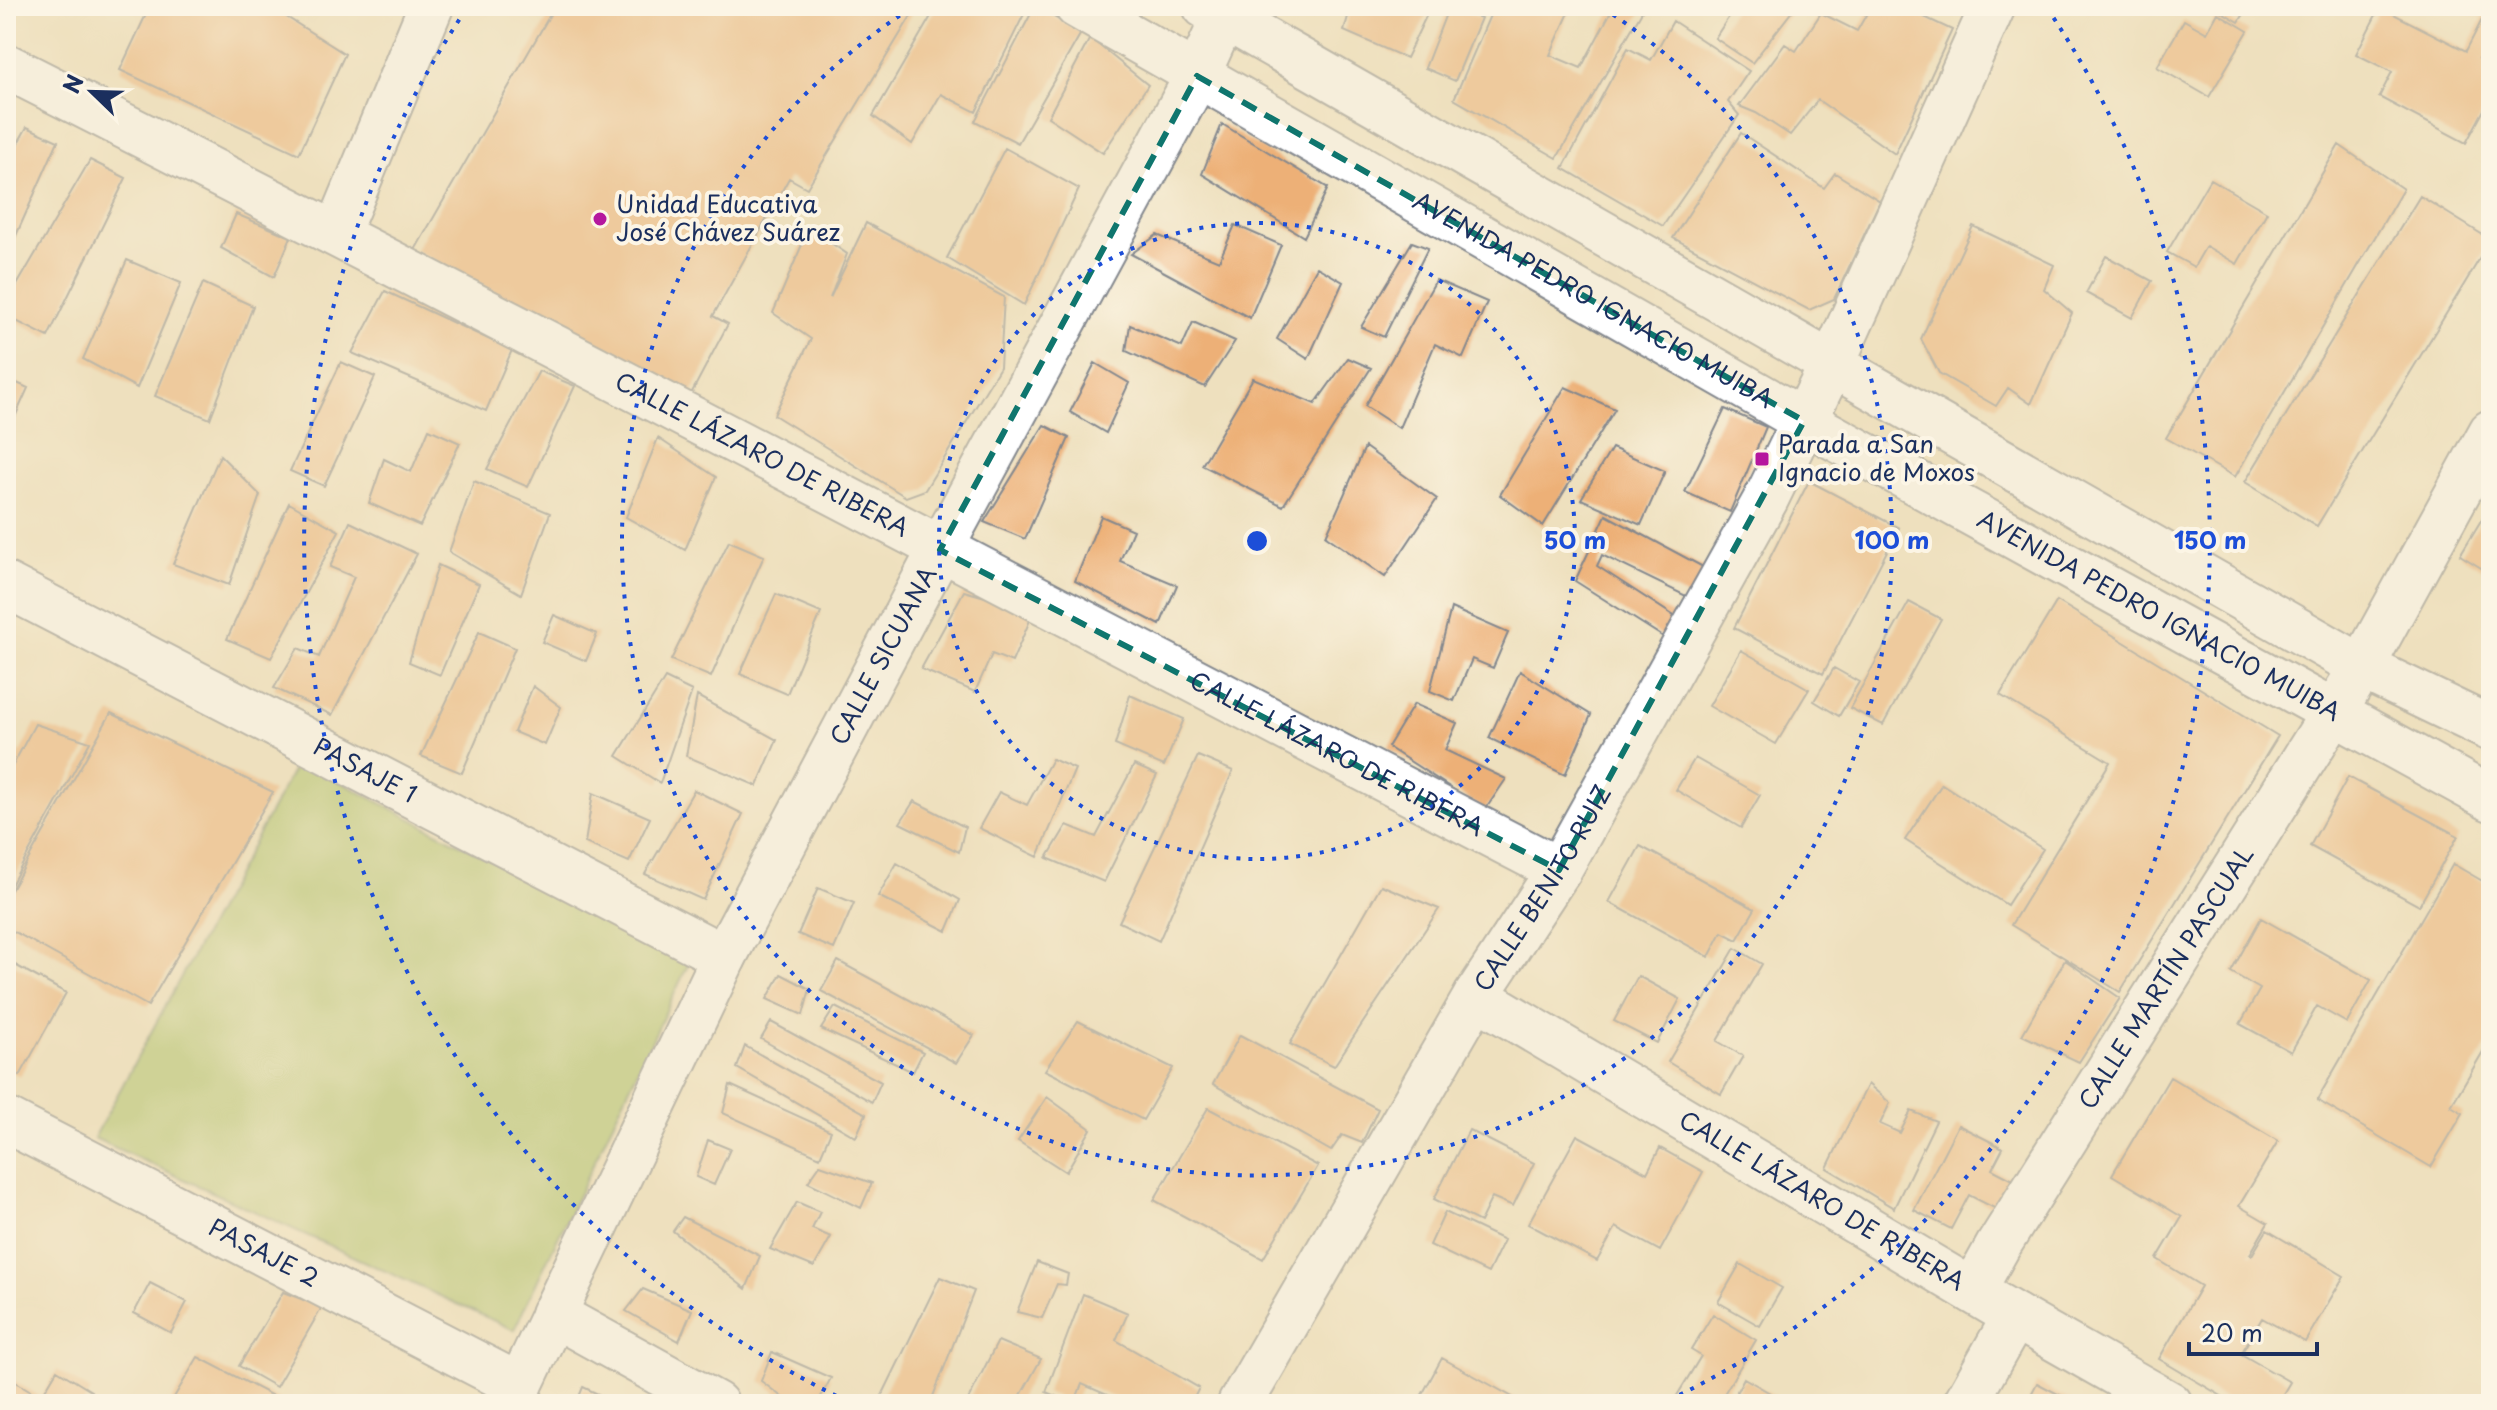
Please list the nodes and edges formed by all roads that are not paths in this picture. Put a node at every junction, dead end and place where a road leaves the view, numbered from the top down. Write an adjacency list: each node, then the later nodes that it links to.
1 (431, 6): 7 (street)
2 (1077, 6): 6 (street, AVENIDA PEDRO IGNACIO MUIBA)
3 (1993, 6): 8 (street, CALLE BENITO RUIZ)
4 (1219, 10): 6 (street, CALLE SICUANA); 8 (street)
5 (6, 66): 7 (street, CALLE LÁZARO DE RIBERA)
6 (1197, 76): 9 (street, AVENIDA PEDRO IGNACIO MUIBA); 11 (street, CALLE SICUANA)
7 (337, 233): 11 (street, CALLE LÁZARO DE RIBERA)
8 (1832, 364): 9 (street, CALLE BENITO RUIZ); 13 (street)
9 (1804, 421): 14 (street, AVENIDA PEDRO IGNACIO MUIBA); 17 (street, CALLE BENITO RUIZ)
10 (2491, 432): 13 (street, CALLE MARTÍN PASCUAL)
11 (940, 550): 17 (street, CALLE LÁZARO DE RIBERA); 18 (street, CALLE SICUANA)
12 (6, 585): 18 (street, PASAJE 1)
13 (2362, 667): 14 (street, CALLE MARTÍN PASCUAL); 15 (street)
14 (2332, 713): 16 (street, AVENIDA PEDRO IGNACIO MUIBA); 21 (street, CALLE MARTÍN PASCUAL)
15 (2491, 729)
16 (2491, 799)
17 (1559, 870): 19 (street, CALLE BENITO RUIZ)
18 (724, 957): 22 (street, CALLE SICUANA)
19 (1476, 996): 21 (street, CALLE LÁZARO DE RIBERA); 26 (street, CALLE BENITO RUIZ)
20 (6, 1120): 24 (street, PASAJE 2)
21 (1973, 1291): 23 (street, CALLE LÁZARO DE RIBERA)
22 (553, 1314): 24 (street, CALLE SICUANA); 25 (street)
23 (2015, 1316): 27 (street); 28 (street, CALLE LÁZARO DE RIBERA)
24 (516, 1395)
25 (716, 1404)
26 (1240, 1404)
27 (1965, 1404)
28 (2170, 1404)

